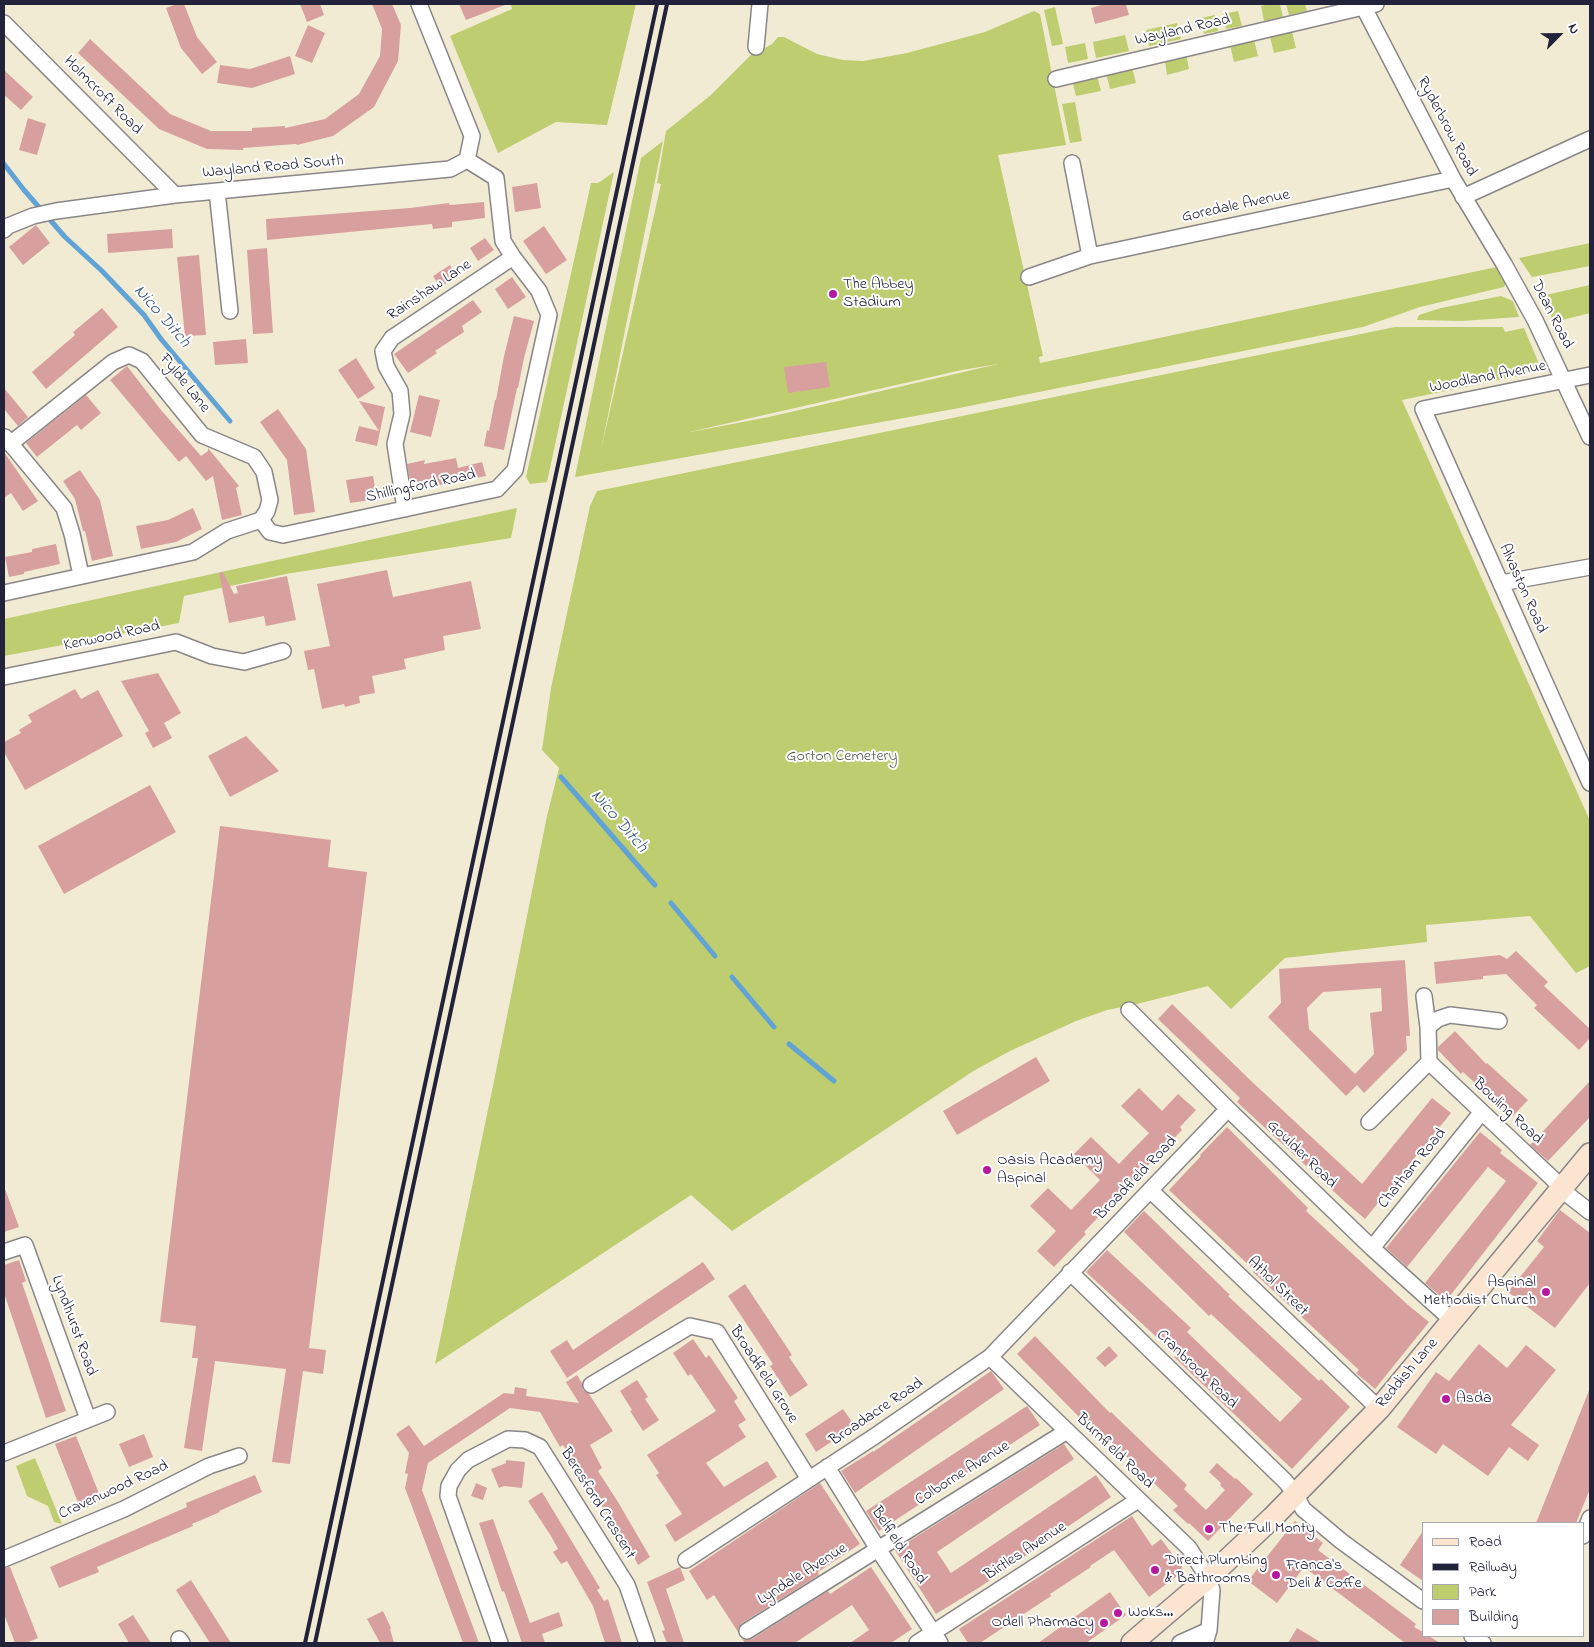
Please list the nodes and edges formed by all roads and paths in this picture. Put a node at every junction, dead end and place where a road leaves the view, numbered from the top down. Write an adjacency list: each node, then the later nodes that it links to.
1 (419, 4): 8 (street)
2 (760, 4): 5 (street)
3 (1367, 5): 6 (street, Wayland Road); 10 (street, Ryderbrow Road)
4 (4, 23): 12 (street, Holmcroft Road)
5 (756, 46)
6 (1056, 79)
7 (1590, 139): 13 (street)
8 (467, 160): 11 (street, Wayland Road South); 16 (street, Shillingford Road)
9 (1072, 163): 15 (street)
10 (1453, 179): 13 (street, Ryderbrow Road); 15 (street, Goredale Avenue)
11 (217, 191): 12 (street, Wayland Road South); 19 (street)
12 (175, 195): 14 (street, Wayland Road South)
13 (1463, 197): 17 (street, Ryderbrow Road)
14 (6, 228)
15 (1090, 256): 18 (street, Goredale Avenue)
16 (513, 257): 25 (street, Rainshaw Lane); 25 (street, Shillingford Road)
17 (1504, 264): 21 (street, Dean Road)
18 (1029, 276)
19 (230, 311)
20 (1590, 375): 21 (street, Woodland Avenue)
21 (1564, 381): 22 (street, Woodland Avenue); 23 (street, Dean Road)
22 (1423, 409): 29 (street, Alvaston Road)
23 (1590, 437)
24 (7, 440): 26 (street, Fylde Lane); 28 (street)
25 (404, 509): 26 (street, Shillingford Road)
26 (261, 520): 28 (street)
27 (1590, 567): 29 (street)
28 (81, 575): 30 (street)
29 (1501, 583): 33 (street, Alvaston Road)
30 (4, 593)
31 (283, 651): 32 (street, Kenwood Road)
32 (4, 677)
33 (1590, 783)
34 (1424, 996): 37 (street)
35 (1129, 1010): 39 (street, Goulder Road)
36 (1499, 1021): 37 (street)
37 (1428, 1027): 38 (street)
38 (1429, 1062): 40 (street, Bowling Road); 41 (street)
39 (1228, 1109): 44 (street, Broadfield Road); 46 (street, Goulder Road)
40 (1481, 1113): 43 (street, Bowling Road); 46 (street, Chatham Road)
41 (1369, 1122)
42 (1590, 1154): 43 (main road, Reddish Lane)
43 (1561, 1188): 45 (street, Bowling Road); 49 (main road, Reddish Lane)
44 (1150, 1190): 48 (street, Broadfield Road); 52 (street, Athol Street)
45 (1590, 1212)
46 (1372, 1248): 49 (street, Goulder Road)
47 (4, 1252): 54 (street, Lyndhurst Road)
48 (1070, 1272): 50 (street, Broadacre Road); 60 (street, Cranbrook Road)
49 (1453, 1321): 52 (main road, Reddish Lane)
50 (990, 1357): 55 (street, Burnfield Road); 58 (street, Broadacre Road)
51 (591, 1385): 59 (street, Broadfield Grove)
52 (1379, 1410): 60 (main road, Reddish Lane)
53 (107, 1412): 54 (street)
54 (88, 1419): 56 (street)
55 (1067, 1431): 61 (street, Burnfield Road); 64 (street, Colborne Avenue)
56 (4, 1453)
57 (239, 1456): 65 (street, Cravenwood Road)
58 (827, 1467): 59 (street, Broadacre Road); 64 (street, Belfield Road)
59 (809, 1479): 66 (street, Broadacre Road)
60 (1295, 1494): 67 (main road, Reddish Lane); 68 (street, Cranbrook Road)
61 (1138, 1500): 67 (street, Burnfield Road); 71 (street, Birtles Avenue)
62 (1590, 1518): 63 (street)
63 (1584, 1533)
64 (878, 1549): 69 (street, Lyndale Avenue); 71 (street, Belfield Road)
65 (4, 1559)
66 (686, 1560)
67 (1208, 1578): 70 (street); 72 (main road, Reddish Lane)
68 (1422, 1600)
69 (747, 1632)
70 (1207, 1637): 76 (street)
71 (937, 1638): 75 (street, Birtles Avenue)
72 (1140, 1641)
73 (500, 1643): 74 (street, Beresford Crescent)
74 (647, 1643)
75 (917, 1643)
76 (1180, 1643)

